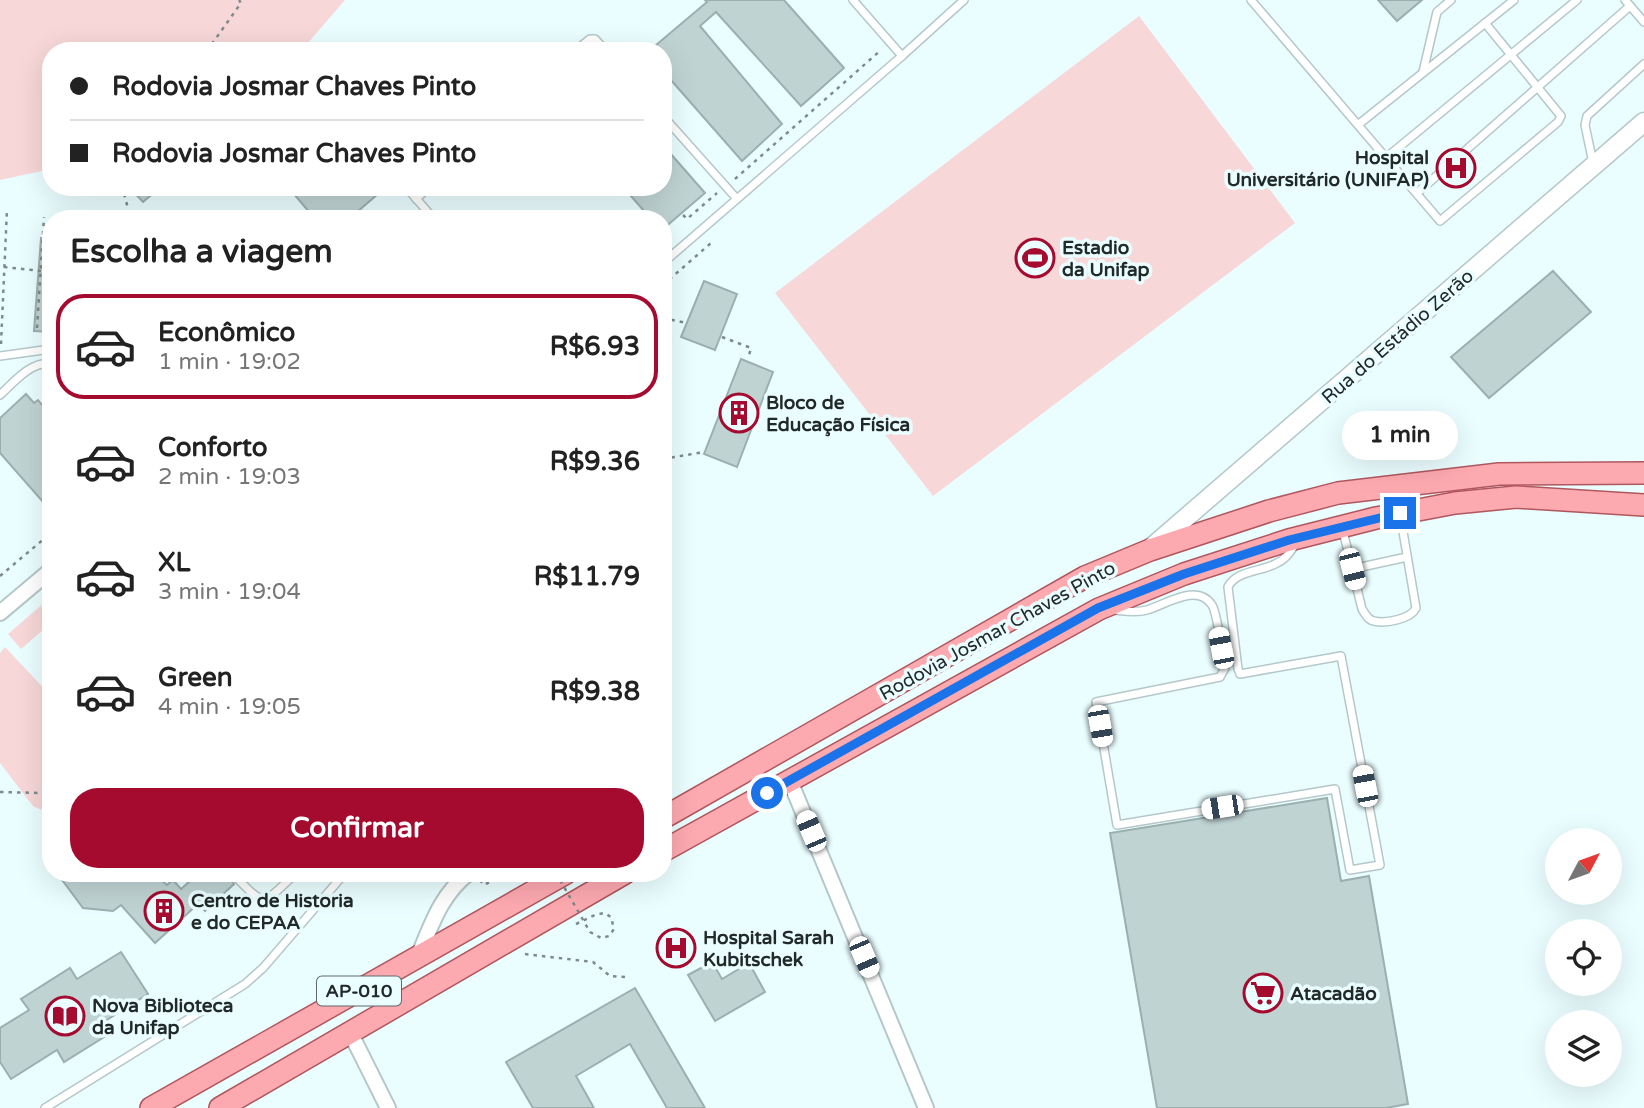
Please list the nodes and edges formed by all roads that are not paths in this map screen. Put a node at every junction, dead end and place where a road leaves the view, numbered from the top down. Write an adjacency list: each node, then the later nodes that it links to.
1 (853, 0): 11 (lane)
2 (964, 0): 11 (lane)
3 (1251, 0): 16 (lane)
4 (1451, 0): 13 (lane)
5 (1514, 0): 9 (lane)
6 (1577, 0): 10 (lane)
7 (1628, 3): 8 (lane); 14 (lane)
8 (1644, 22)
9 (1485, 23): 10 (lane); 13 (lane)
10 (1510, 55): 14 (lane); 18 (lane)
11 (902, 56): 24 (lane)
12 (1644, 64): 19 (lane)
13 (1423, 72): 16 (lane)
14 (1538, 87): 20 (lane); 20 (lane)
15 (1644, 122): 19 (street, Rua do Estádio Zerão)
16 (1359, 124): 18 (lane)
17 (672, 126): 24 (lane)
18 (1387, 158): 20 (lane)
19 (1593, 166): 36 (street, Rua do Estádio Zerão)
20 (1417, 193)
21 (414, 196): 23 (lane)
22 (419, 196): 23 (lane)
23 (416, 199): 25 (lane)
24 (737, 199): 26 (lane)
25 (426, 210)
26 (672, 255)
27 (42, 350): 28 (lane)
28 (0, 356)
29 (42, 362): 30 (lane)
30 (0, 395)
31 (1644, 473): 36 (main road, Rodovia Josmar Chaves Pinto)
32 (1644, 505): 33 (main road, Rodovia Josmar Chaves Pinto)
33 (1400, 513): 34 (main road, Rodovia Josmar Chaves Pinto); 37 (lane)
34 (1342, 527): 35 (main road, Rodovia Josmar Chaves Pinto); 38 (lane)
35 (1301, 537): 40 (main road, Rodovia Josmar Chaves Pinto); 40 (lane)
36 (1150, 550): 43 (main road, Rodovia Josmar Chaves Pinto)
37 (1407, 557): 38 (lane); 38 (lane)
38 (1352, 569)
39 (42, 578): 41 (street)
40 (1098, 608): 42 (main road, Rodovia Josmar Chaves Pinto)
41 (0, 613)
42 (790, 781): 44 (main road, Rodovia Josmar Chaves Pinto); 57 (street)
43 (672, 813)
44 (672, 846)
45 (241, 882): 46 (lane)
46 (287, 882)
47 (337, 882): 54 (lane)
48 (458, 882): 51 (street)
49 (550, 882): 51 (main road, AP-010)
50 (609, 882): 52 (main road, AP-010)
51 (418, 958): 55 (main road, AP-010)
52 (350, 1032): 53 (main road, AP-010); 56 (street)
53 (223, 1107)
54 (45, 1108)
55 (151, 1108)
56 (388, 1108)
57 (926, 1108)

